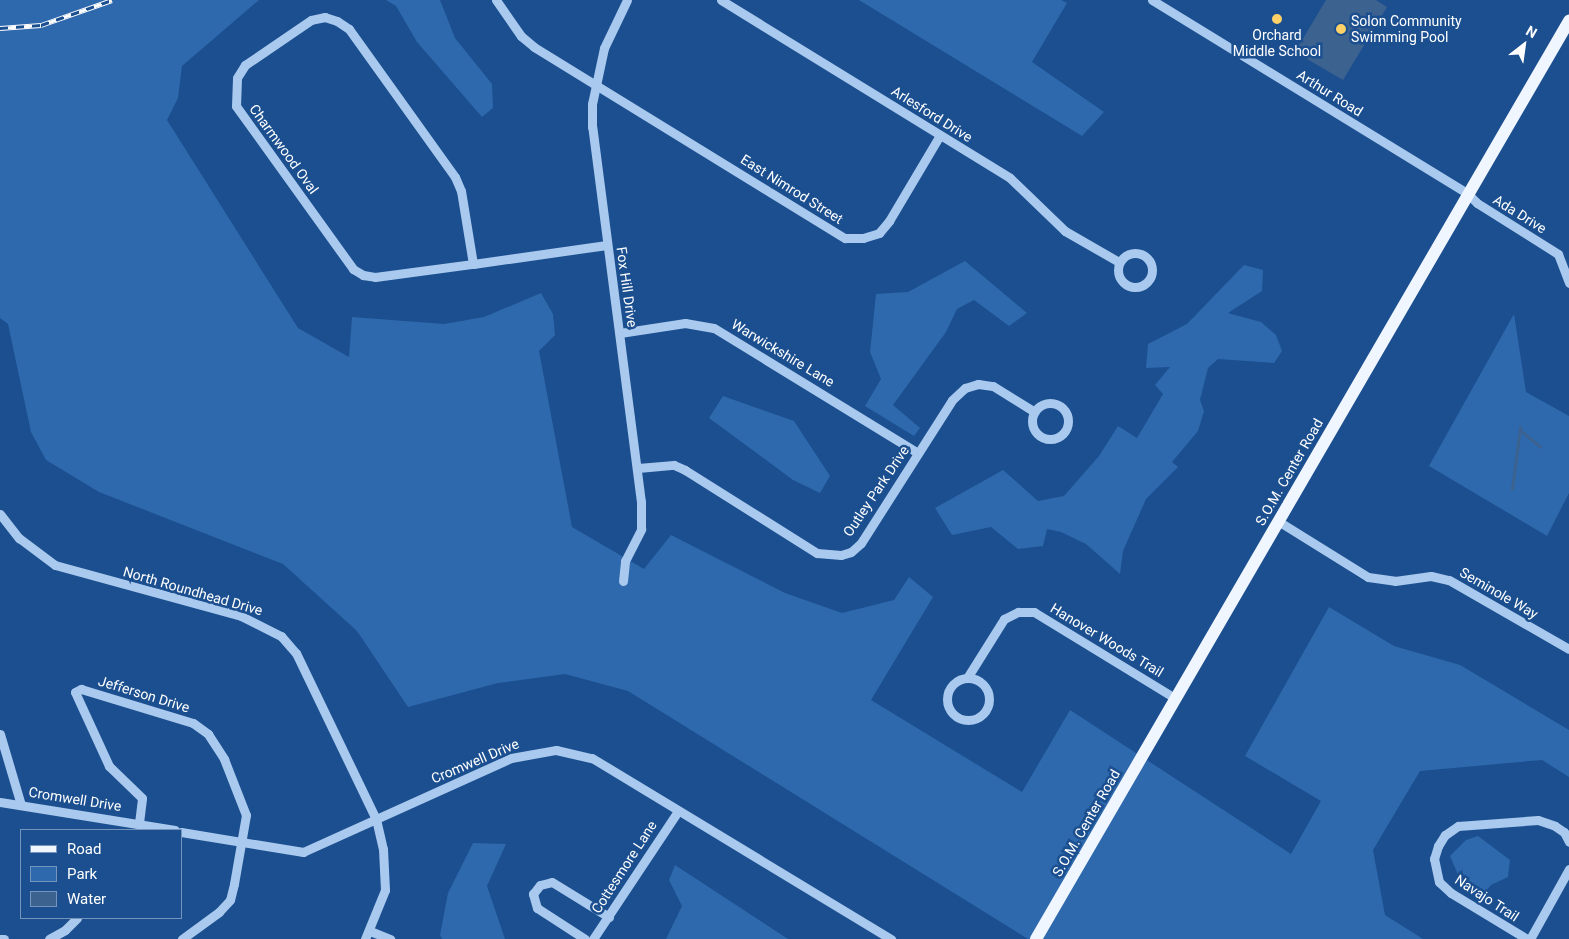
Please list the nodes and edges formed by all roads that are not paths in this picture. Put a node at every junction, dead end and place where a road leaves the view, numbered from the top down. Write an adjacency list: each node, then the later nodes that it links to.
1 (496, 0): 6 (street, East Nimrod Street)
2 (627, 0): 6 (street, Fox Hill Drive)
3 (721, 0): 7 (street, Arlesford Drive)
4 (1152, 0): 8 (street, Arthur Road)
5 (1569, 21): 8 (main road, S.O.M. Center Road)
6 (596, 84): 7 (street, East Nimrod Street); 9 (street, Fox Hill Drive)
7 (940, 135): 10 (street, Arlesford Drive)
8 (1468, 194): 12 (street, Ada Drive); 18 (main road, S.O.M. Center Road)
9 (607, 245): 11 (street, Charmwood Oval); 13 (street, Fox Hill Drive)
10 (1119, 262)
11 (473, 264): 11 (street, Charmwood Oval)
12 (1569, 283)
13 (620, 333): 15 (street, Warwickshire Lane); 16 (street, Fox Hill Drive)
14 (1035, 412): 14 (street); 15 (street, Outley Park Drive)
15 (918, 453): 16 (street, Outley Park Drive)
16 (638, 468): 19 (street, Fox Hill Drive)
17 (0, 514): 27 (street, North Roundhead Drive)
18 (1278, 521): 20 (street, Seminole Way); 22 (main road, S.O.M. Center Road)
19 (623, 581)
20 (1569, 649)
21 (967, 678): 21 (street, Hanover Woods Trail); 22 (street, Hanover Woods Trail)
22 (1175, 698): 45 (main road, S.O.M. Center Road)
23 (0, 734): 25 (street)
24 (0, 802): 25 (street, Cromwell Drive)
25 (21, 805): 28 (street, Cromwell Drive)
26 (678, 811): 27 (street, Cromwell Drive); 34 (street, Cottesmore Lane); 44 (street, Cromwell Drive)
27 (376, 819): 32 (street, Cromwell Drive); 36 (street, North Roundhead Drive)
28 (138, 823): 29 (street, Cromwell Drive); 32 (street, Jefferson Drive)
29 (161, 829)
30 (182, 832): 32 (street, Cromwell Drive)
31 (1569, 842): 46 (street, Navajo Trail)
32 (242, 843): 40 (street)
33 (1569, 869): 46 (street, Navajo Trail)
34 (609, 917): 42 (street); 43 (street, Cottesmore Lane)
35 (76, 919): 39 (street)
36 (368, 935): 41 (street)
37 (0, 938): 38 (street)
38 (4, 939)
39 (49, 939)
40 (182, 939)
41 (390, 939)
42 (585, 939)
43 (593, 939)
44 (891, 939)
45 (1036, 939)
46 (1528, 939)

